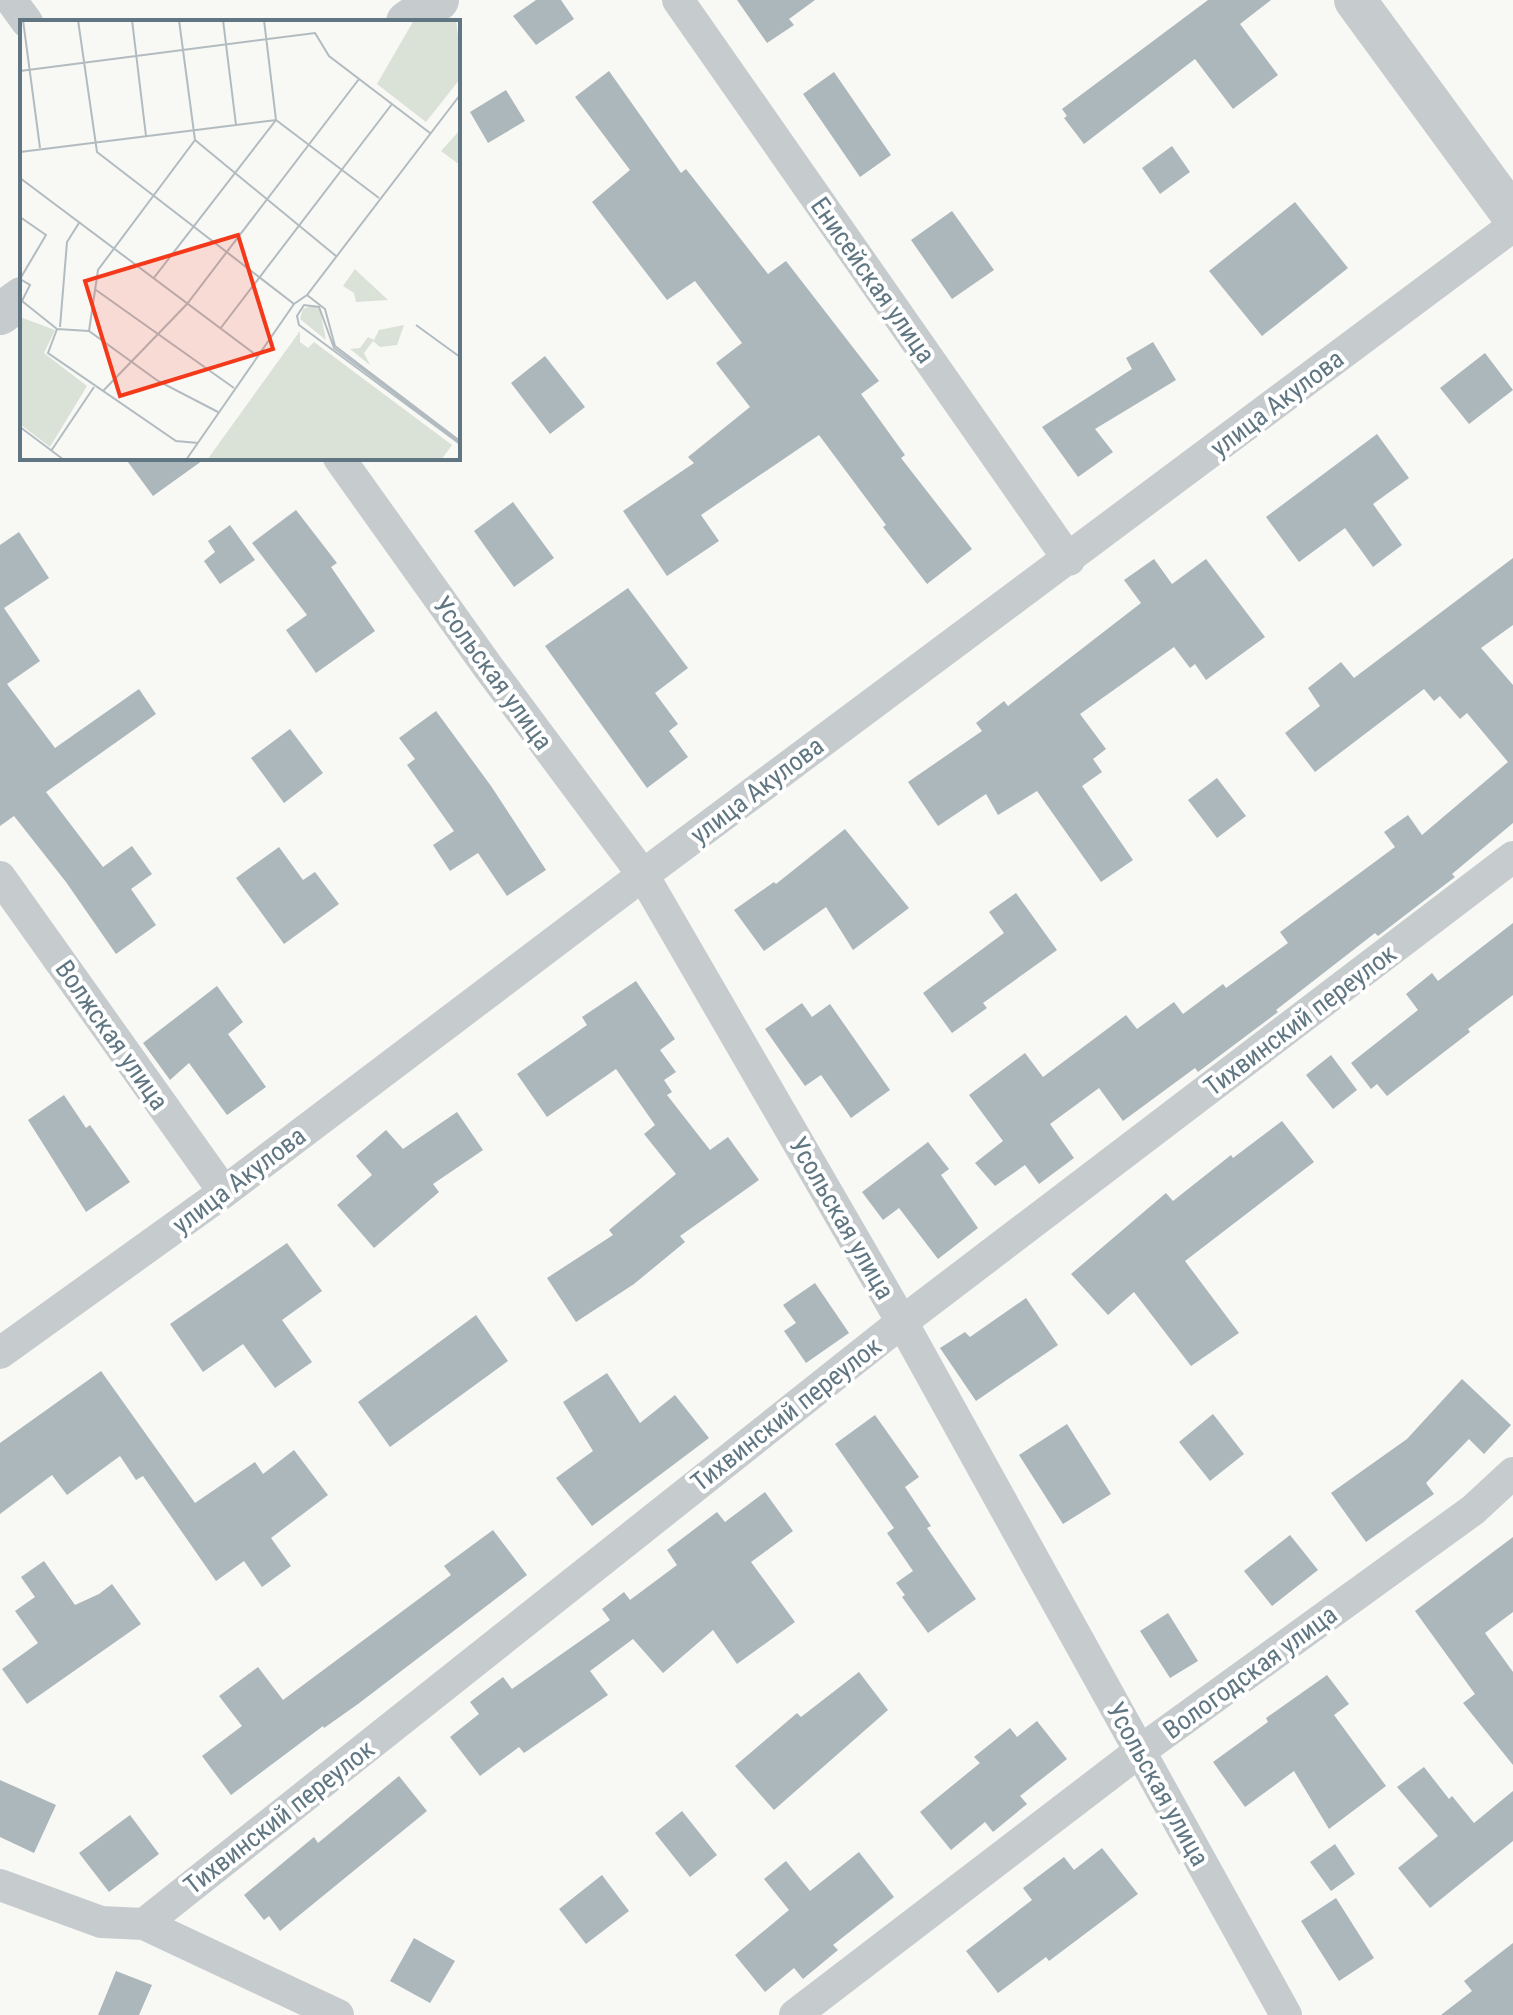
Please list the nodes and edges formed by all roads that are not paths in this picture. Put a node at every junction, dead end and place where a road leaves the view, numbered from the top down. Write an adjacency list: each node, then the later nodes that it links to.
1 (11, 0): 5 (street)
2 (438, 0): 6 (street)
3 (678, 0): 12 (street, Енисейская улица)
4 (1355, 0): 7 (street)
5 (26, 20)
6 (410, 20)
7 (1513, 216)
8 (1513, 226): 12 (street, улица Акулова)
9 (20, 299): 10 (street)
10 (0, 314)
11 (340, 460): 14 (street, Усольская улица)
12 (1069, 560): 14 (street, улица Акулова)
13 (1513, 857): 17 (street, Тихвинский переулок)
14 (643, 875): 16 (street, улица Акулова); 17 (street, Усольская улица)
15 (0, 877): 16 (street, Волжская улица)
16 (224, 1192): 18 (street, улица Акулова)
17 (902, 1322): 20 (street, Усольская улица); 22 (street, Тихвинский переулок)
18 (0, 1353)
19 (1513, 1473): 20 (street, Вологодская улица)
20 (1140, 1751): 24 (street, Вологодская улица); 25 (street, Усольская улица)
21 (0, 1885): 22 (street)
22 (144, 1924): 23 (street)
23 (338, 2015)
24 (795, 2015)
25 (1286, 2015)

